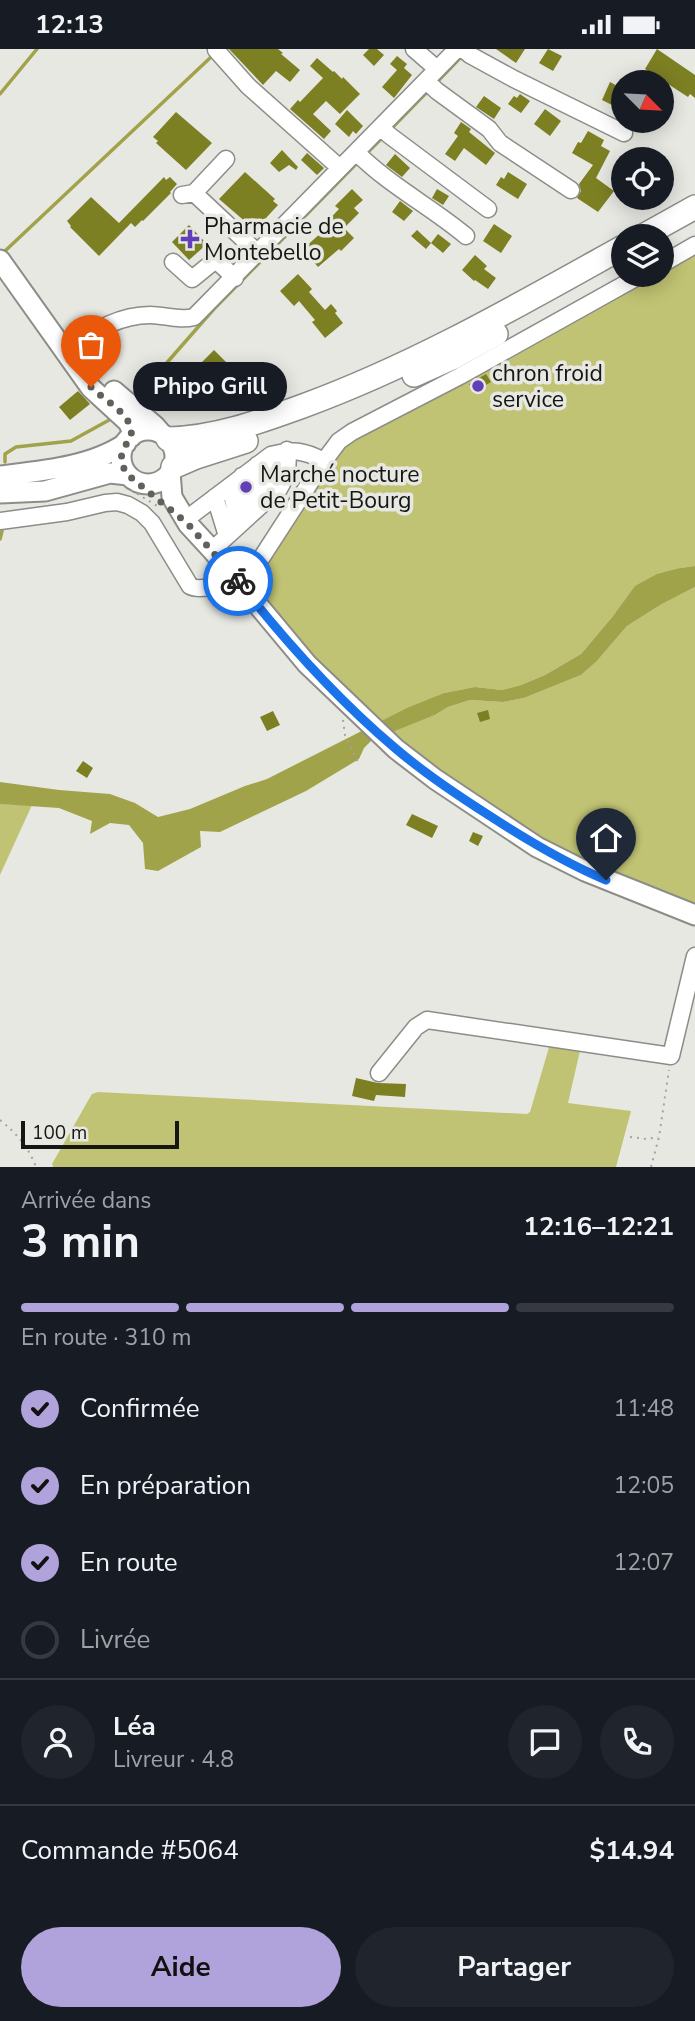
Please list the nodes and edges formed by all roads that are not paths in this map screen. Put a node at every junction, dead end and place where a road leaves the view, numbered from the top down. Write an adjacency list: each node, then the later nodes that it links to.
1 (414, 49): 4 (street)
2 (216, 50): 9 (street)
3 (463, 51): 4 (street); 5 (street)
4 (433, 82): 6 (street); 10 (street)
5 (611, 126)
6 (385, 131): 7 (street); 12 (street)
7 (360, 156): 9 (street); 15 (street)
8 (226, 159): 18 (street)
9 (340, 168): 18 (street)
10 (571, 190)
11 (695, 207): 13 (highway)
12 (488, 209)
13 (665, 224)
14 (695, 225): 16 (highway)
15 (466, 236)
16 (674, 236)
17 (695, 245): 20 (street)
18 (258, 253): 24 (street)
19 (611, 254): 27 (highway)
20 (674, 257)
21 (0, 260): 26 (main road)
22 (173, 262): 24 (street)
23 (611, 271): 33 (highway)
24 (234, 278): 26 (street)
25 (619, 287): 31 (street)
26 (69, 355): 27 (main road); 28 (main road)
27 (165, 437): 28 (main road); 33 (main road)
28 (129, 440): 34 (main road); 35 (main road)
29 (287, 450): 30 (street); 31 (street); 39 (street)
30 (271, 455): 32 (street); 39 (street)
31 (324, 461): 44 (street)
32 (257, 465): 36 (street); 39 (street)
33 (172, 470): 35 (main road); 41 (main road)
34 (0, 476)
35 (133, 479): 37 (main road); 41 (main road)
36 (236, 481): 38 (street); 39 (street); 42 (street)
37 (0, 493)
38 (215, 497): 41 (street); 42 (street)
39 (263, 503): 42 (street)
40 (0, 521): 44 (street)
41 (186, 522): 43 (main road)
42 (233, 531): 43 (street)
43 (212, 550): 44 (main road)
44 (237, 579): 45 (main road)
45 (695, 915)
46 (695, 956): 47 (street)
47 (379, 1073)

